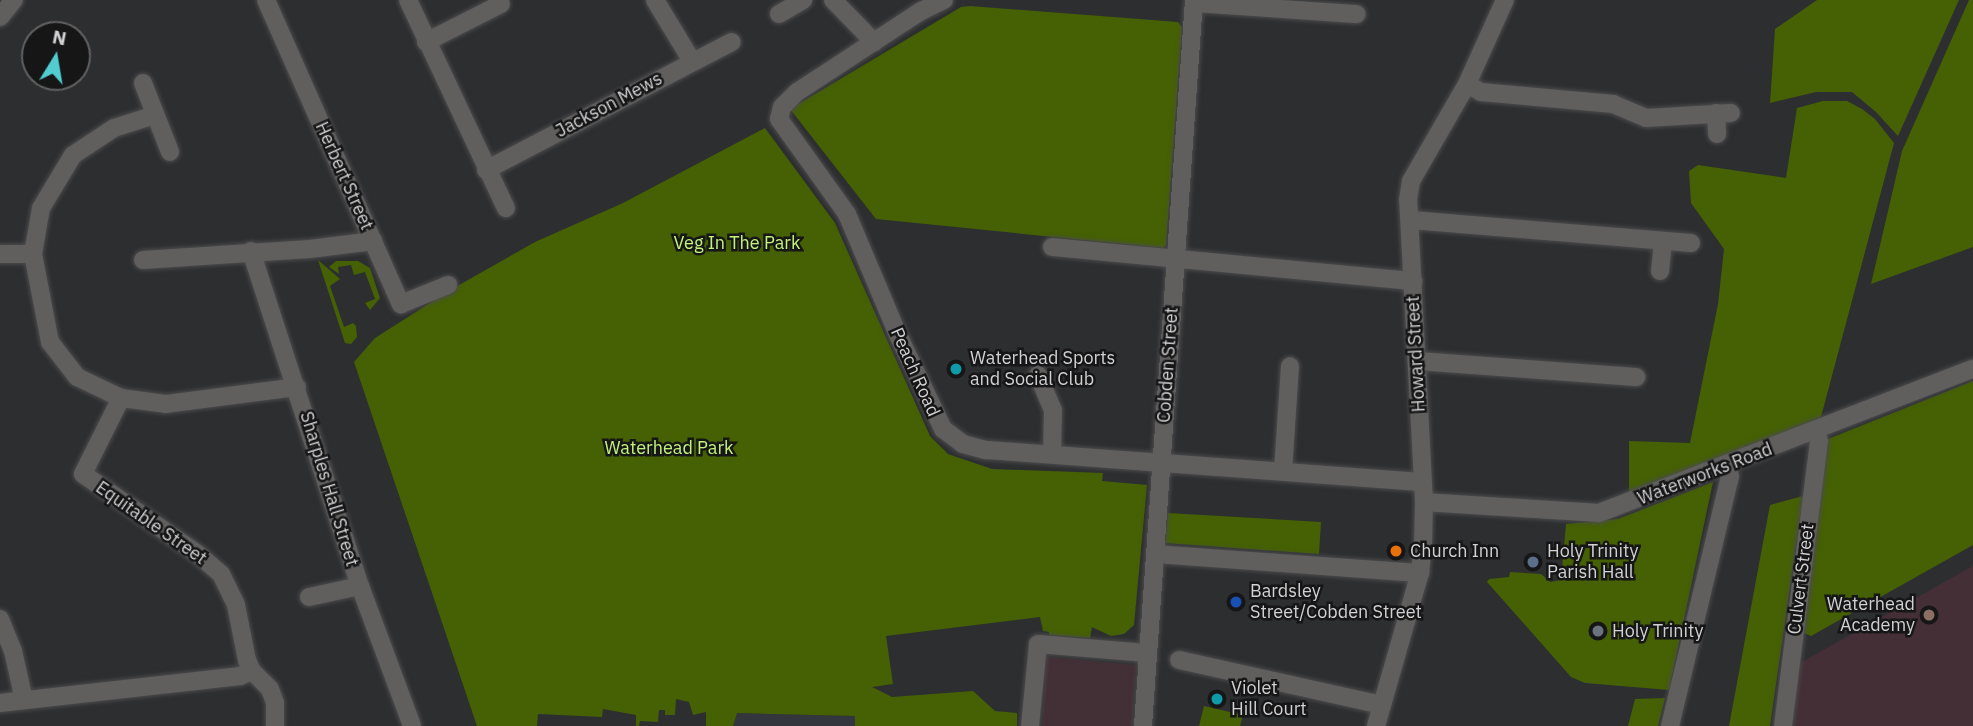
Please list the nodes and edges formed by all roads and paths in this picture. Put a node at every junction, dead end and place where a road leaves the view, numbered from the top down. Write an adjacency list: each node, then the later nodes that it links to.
1 (14, 0): 13 (street)
2 (266, 0): 26 (street, Herbert Street)
3 (408, 0): 14 (street)
4 (655, 0): 17 (street)
5 (803, 0): 11 (street)
6 (833, 0): 16 (street)
7 (944, 0): 16 (street)
8 (1505, 0): 19 (street, Howard Street)
9 (1194, 2): 12 (street); 33 (street, Cobden Street)
10 (501, 4): 14 (street)
11 (779, 14)
12 (1357, 14)
13 (0, 17)
14 (426, 42): 23 (street)
15 (732, 42): 17 (street, Jackson Mews)
16 (874, 42): 46 (street, Peach Road)
17 (692, 61): 23 (street, Jackson Mews)
18 (142, 83): 20 (street)
19 (1467, 85): 21 (street); 25 (street, Howard Street)
20 (155, 115): 22 (street); 32 (street)
21 (1717, 134)
22 (170, 152)
23 (486, 170): 24 (street)
24 (506, 208)
25 (1411, 219): 27 (street); 36 (street, Howard Street)
26 (373, 241): 30 (street); 37 (street, Herbert Street)
27 (1663, 241): 28 (street); 35 (street)
28 (1691, 243)
29 (1052, 247): 33 (street)
30 (251, 251): 34 (street); 43 (street, Sharples Hall Street)
31 (0, 254): 32 (street)
32 (33, 254): 44 (street)
33 (1176, 257): 36 (street); 47 (street, Cobden Street)
34 (143, 260)
35 (1660, 271)
36 (1413, 281): 38 (street, Howard Street)
37 (448, 285)
38 (1418, 361): 42 (street); 50 (street, Howard Street)
39 (1290, 366): 49 (street)
40 (1973, 369): 45 (street, Waterworks Road)
41 (1038, 375): 46 (street)
42 (1636, 377)
43 (297, 387): 44 (street); 54 (street, Sharples Hall Street)
44 (121, 398): 59 (street, Equitable Street)
45 (1816, 432): 48 (street, Waterworks Road); 69 (street, Culvert Street)
46 (1052, 454): 47 (street, Peach Road)
47 (1162, 462): 49 (street, Peach Road); 52 (street, Cobden Street)
48 (1725, 466): 51 (street, Waterworks Road); 68 (street)
49 (1283, 471): 50 (street, Peach Road)
50 (1422, 482): 51 (street, Howard Street)
51 (1424, 502): 53 (street, Howard Street)
52 (1155, 554): 53 (street); 57 (street, Cobden Street)
53 (1420, 573): 62 (street, Howard Street)
54 (360, 586): 55 (street); 64 (street, Sharples Hall Street)
55 (309, 597)
56 (0, 619): 60 (street)
57 (1147, 653): 65 (street); 66 (street, Cobden Street)
58 (1180, 660): 62 (street)
59 (252, 671): 60 (street); 63 (street, Equitable Street)
60 (24, 700): 61 (street)
61 (0, 702)
62 (1382, 705): 67 (street, Howard Street)
63 (275, 726)
64 (412, 726)
65 (1030, 726)
66 (1143, 726)
67 (1376, 726)
68 (1670, 726)
69 (1783, 726)

